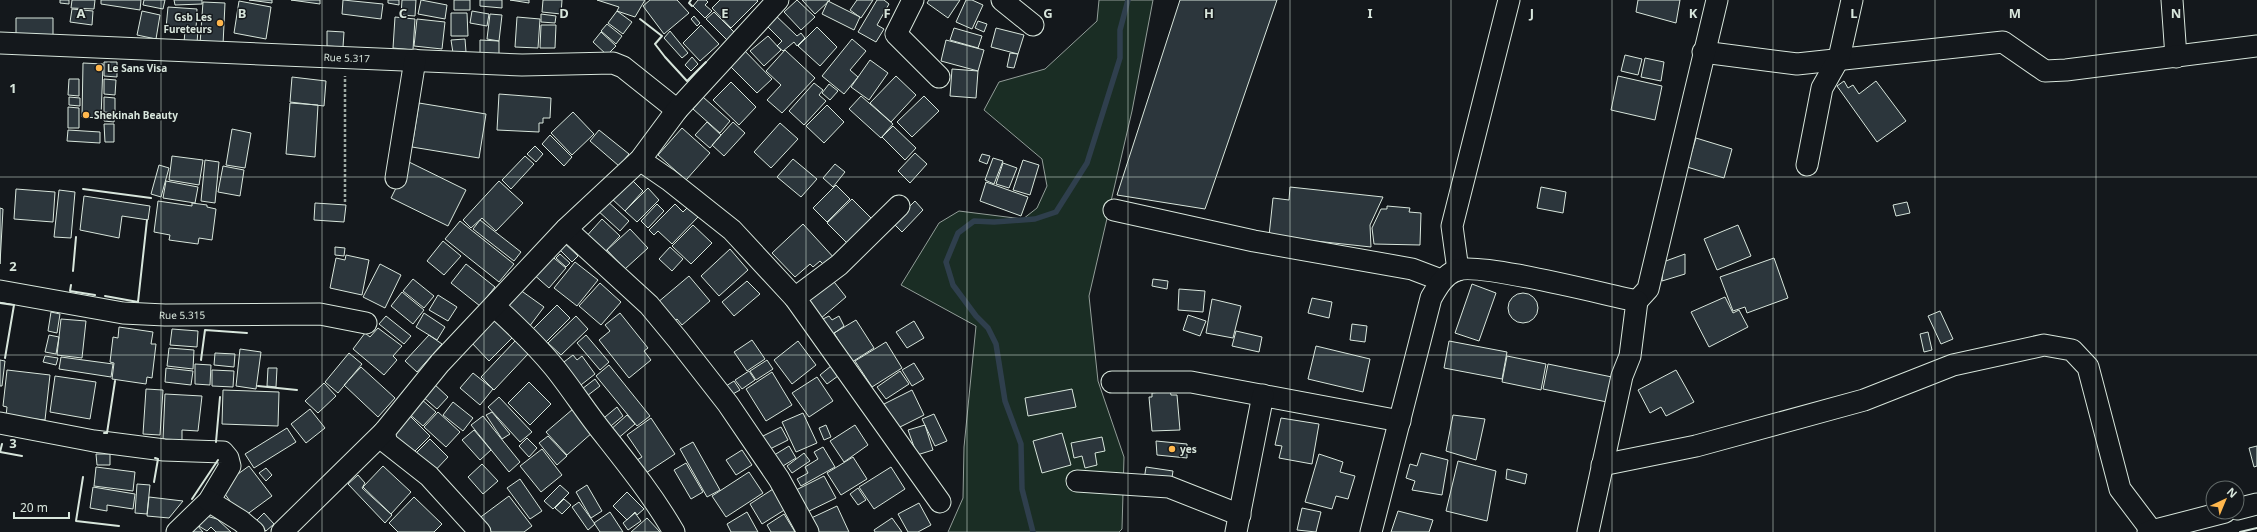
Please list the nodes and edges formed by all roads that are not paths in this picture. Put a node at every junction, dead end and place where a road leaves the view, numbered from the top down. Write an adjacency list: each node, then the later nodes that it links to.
1 (778, 0): 16 (street)
2 (1002, 0): 8 (street)
3 (1509, 0): 23 (street)
4 (1717, 0): 11 (street)
5 (1852, 0): 13 (street)
6 (2172, 0): 12 (street)
7 (909, 1): 15 (street)
8 (1033, 26)
9 (0, 43): 14 (street, Rue 5.317)
10 (2257, 46): 12 (street)
11 (1703, 52): 13 (street); 26 (street)
12 (2176, 57): 13 (street)
13 (1839, 58): 18 (street)
14 (415, 60): 16 (street, Rue 5.317); 19 (street)
15 (940, 77)
16 (677, 110): 17 (street)
17 (640, 160): 22 (street); 25 (street)
18 (1807, 165)
19 (396, 178)
20 (899, 206): 25 (street)
21 (1114, 210): 23 (street)
22 (566, 229): 27 (street); 48 (street)
23 (1450, 275): 26 (street); 31 (street)
24 (0, 291): 28 (street, Rue 5.315)
25 (795, 298): 37 (street)
26 (1637, 301): 34 (street)
27 (494, 306): 33 (street); 47 (street)
28 (366, 323)
29 (1112, 382): 30 (street)
30 (1263, 395): 31 (street); 41 (street)
31 (1400, 421): 49 (street)
32 (0, 423): 36 (street)
33 (384, 432): 45 (street); 46 (street)
34 (1602, 465): 42 (street); 50 (street)
35 (1078, 481): 41 (street)
36 (209, 501): 43 (street); 44 (street)
37 (940, 502)
38 (2257, 504): 39 (street)
39 (2245, 507)
40 (2205, 517): 42 (street)
41 (1238, 523)
42 (2149, 531)
43 (177, 532)
44 (254, 532)
45 (282, 532)
46 (480, 532)
47 (674, 532)
48 (808, 532)
49 (1371, 532)
50 (1588, 532)

